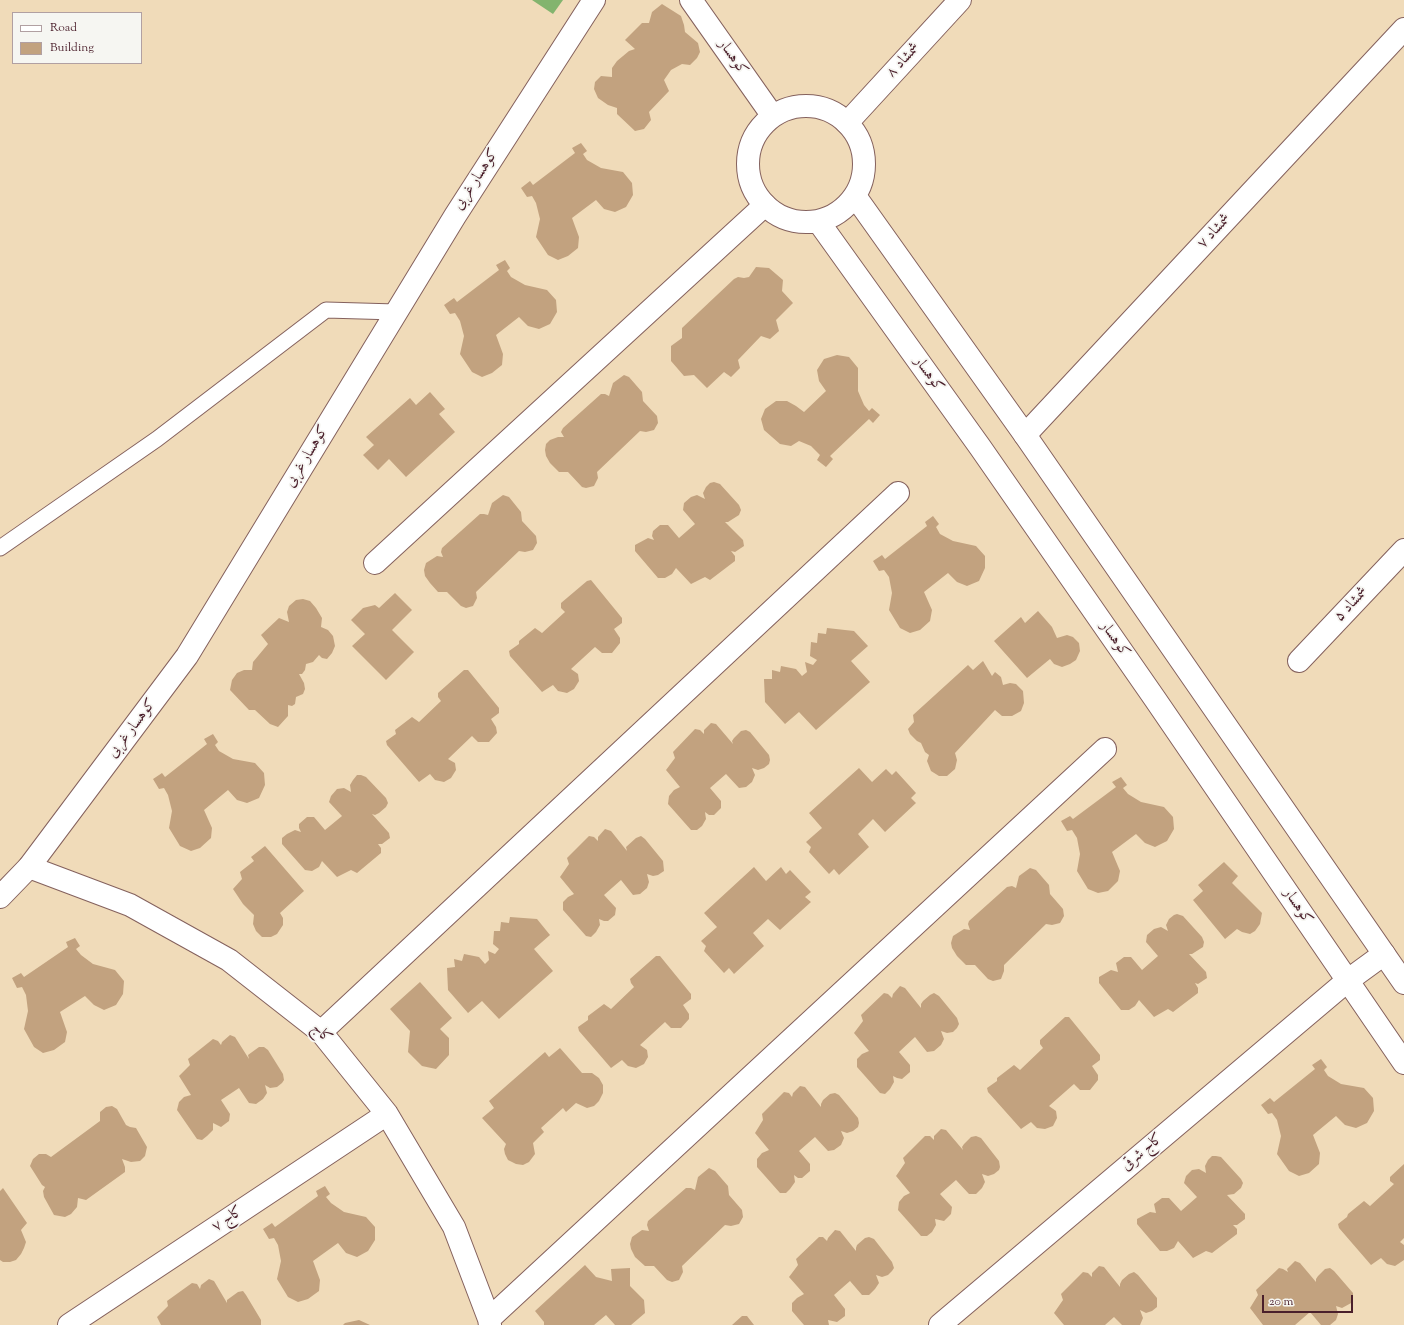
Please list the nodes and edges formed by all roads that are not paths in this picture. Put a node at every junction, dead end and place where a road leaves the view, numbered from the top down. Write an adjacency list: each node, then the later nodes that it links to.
1 (594, 0): 10 (street, کوهسار غربی)
2 (691, 0): 5 (street, کوهسار)
3 (960, 0): 6 (street, شمشاد ۸)
4 (1404, 29): 11 (street, شمشاد ۷)
5 (772, 115): 6 (street); 8 (street)
6 (847, 123): 7 (street)
7 (855, 196): 9 (street); 11 (street)
8 (765, 205): 9 (street); 15 (street)
9 (818, 221): 21 (street, کوهسار)
10 (396, 312): 13 (lane); 18 (street, کوهسار غربی)
11 (1025, 435): 20 (street)
12 (898, 493): 23 (street)
13 (0, 548)
14 (1404, 550): 16 (street, شمشاد ۵)
15 (374, 562)
16 (1299, 660)
17 (1105, 749): 26 (street)
18 (29, 867): 19 (street, کوهسار غربی); 23 (street, کاج)
19 (0, 897)
20 (1384, 954): 21 (street, کاج شرقی); 22 (street)
21 (1347, 981): 24 (street, کوهسار); 28 (street, کاج شرقی)
22 (1404, 983)
23 (321, 1032): 25 (street, کاج)
24 (1404, 1063)
25 (387, 1114): 26 (street, کاج); 27 (street, کاج ۷)
26 (490, 1322)
27 (69, 1325)
28 (940, 1325)

